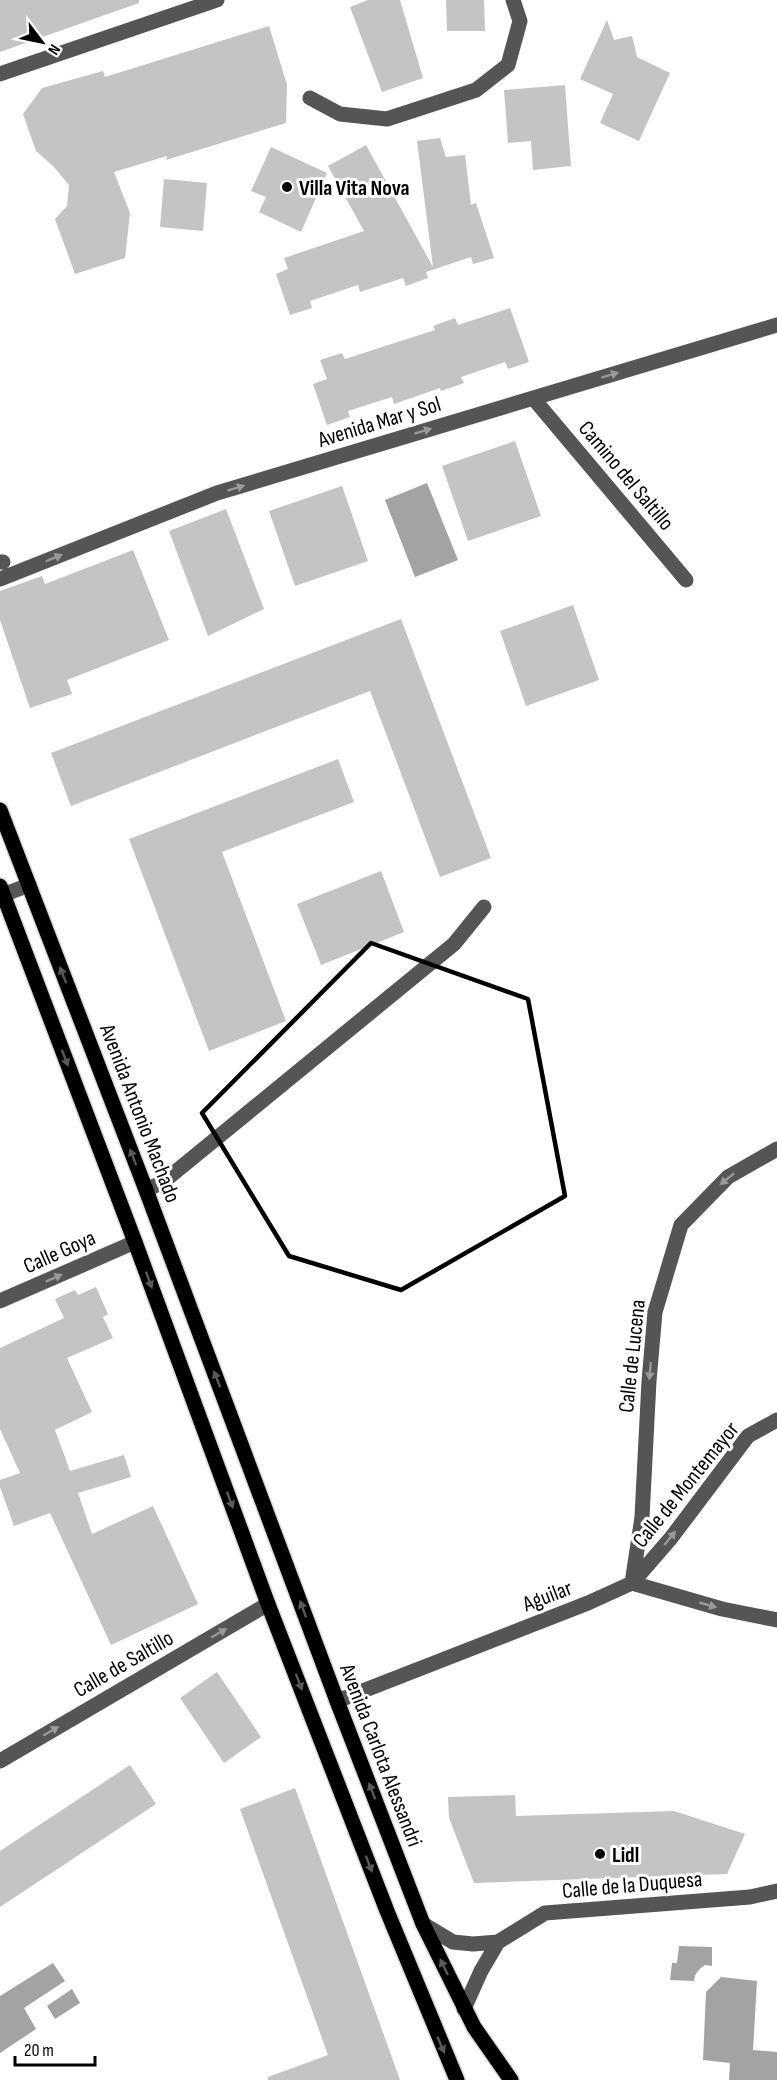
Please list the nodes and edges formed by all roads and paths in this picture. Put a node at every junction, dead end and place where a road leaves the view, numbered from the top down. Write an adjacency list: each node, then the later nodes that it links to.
1 (217, 0): 3 (street)
2 (513, 0): 4 (street)
3 (0, 74)
4 (310, 98)
5 (777, 325): 6 (street, Avenida Mar y Sol, one-way to 5)
6 (533, 398): 7 (street, Avenida Mar y Sol, one-way to 6); 8 (street, Camino del Saltillo)
7 (0, 579)
8 (686, 580)
9 (0, 810): 10 (main road, Avenida Antonio Machado)
10 (29, 885): 11 (street); 14 (main road, Avenida Antonio Machado, one-way to 10)
11 (1, 892): 15 (main road, one-way to 15)
12 (484, 907): 14 (street)
13 (777, 1149): 19 (street, Calle de Lucena, one-way to 19)
14 (146, 1190): 18 (main road, Avenida Antonio Machado, one-way to 14)
15 (135, 1242): 16 (street, Calle Goya, one-way to 15); 20 (main road, one-way to 20)
16 (0, 1301)
17 (777, 1419): 19 (street, Calle de Montemayor, one-way to 17)
18 (237, 1434): 22 (main road, Avenida Carlota Alessandri, one-way to 18)
19 (632, 1583): 21 (street, one-way to 21); 22 (street, Aguilar)
20 (268, 1604): 23 (street, Calle de Saltillo, one-way to 20); 28 (main road, one-way to 28)
21 (777, 1620)
22 (337, 1701): 25 (main road, Avenida Carlota Alessandri, one-way to 22)
23 (0, 1761)
24 (777, 1891): 26 (street, Calle de la Duquesa)
25 (423, 1924): 26 (street); 27 (main road, Avenida Carlota Alessandri, one-way to 25)
26 (498, 1942): 27 (street)
27 (464, 2009): 29 (main road, Avenida Carlota Alessandri)
28 (457, 2080)
29 (511, 2080)

